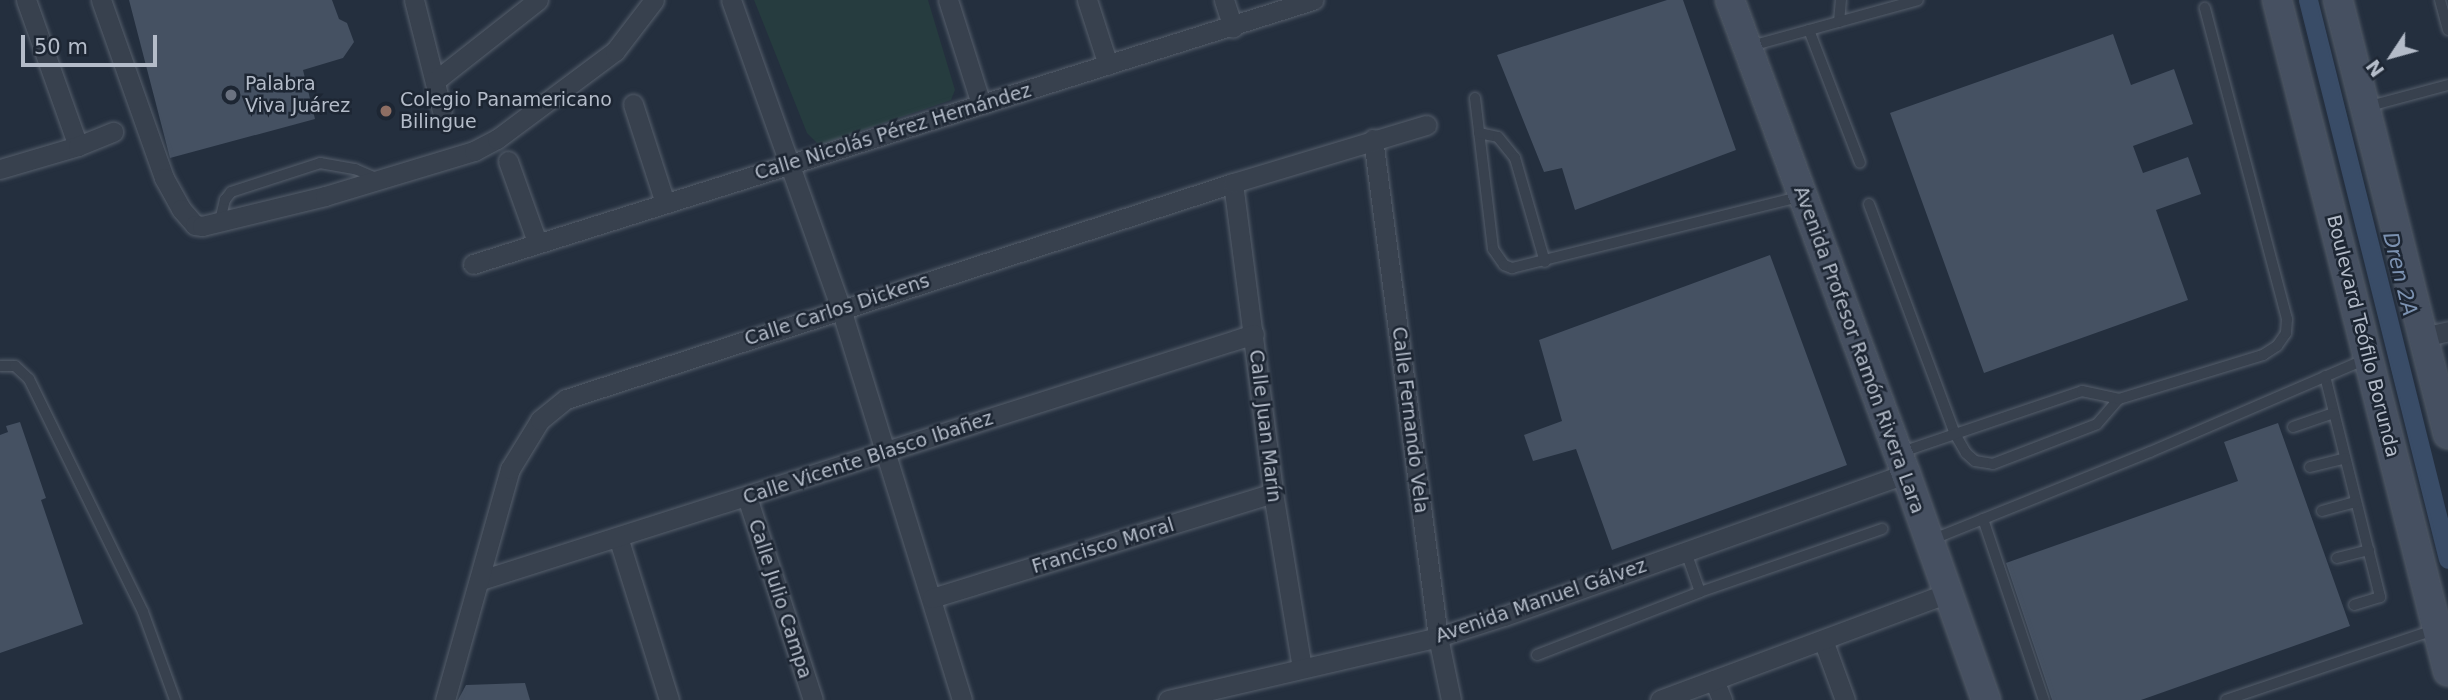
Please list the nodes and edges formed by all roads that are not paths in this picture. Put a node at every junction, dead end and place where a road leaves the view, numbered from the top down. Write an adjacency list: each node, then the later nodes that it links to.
1 (26, 0): 35 (street)
2 (101, 0): 45 (street)
3 (414, 0): 24 (street)
4 (538, 0): 24 (street)
5 (654, 0): 40 (street)
6 (731, 0): 37 (street)
7 (947, 0): 28 (street)
8 (1087, 0): 23 (street)
9 (1224, 0): 19 (street)
10 (1313, 0): 19 (street, Calle Nicolás Pérez Hernández)
11 (1730, 0): 22 (main road, Avenida Profesor Ramón Rivera Lara)
12 (1840, 0): 18 (lane)
13 (1918, 0): 18 (lane)
14 (2277, 0): 52 (main road, Boulevard Teófilo Borunda)
15 (2338, 0): 29 (main road)
16 (2440, 0): 21 (lane)
17 (2205, 8): 55 (lane)
18 (1839, 22): 20 (lane)
19 (1233, 28): 23 (street, Calle Nicolás Pérez Hernández)
20 (1809, 30): 22 (lane); 38 (lane)
21 (2448, 30)
22 (1747, 47): 42 (main road, Avenida Profesor Ramón Rivera Lara)
23 (1108, 65): 28 (street, Calle Nicolás Pérez Hernández)
24 (435, 81): 30 (street)
25 (2448, 85): 29 (lane)
26 (1475, 98): 33 (lane)
27 (633, 104): 43 (street)
28 (981, 104): 37 (street, Calle Nicolás Pérez Hernández)
29 (2365, 107): 51 (main road)
30 (442, 111)
31 (1426, 125): 34 (street, Calle Carlos Dickens)
32 (113, 132): 35 (street)
33 (1479, 133): 47 (lane); 47 (lane)
34 (1373, 139): 41 (street, Calle Carlos Dickens); 81 (street, Calle Fernando Vela)
35 (78, 146): 39 (street)
36 (508, 161): 46 (street)
37 (790, 163): 43 (street, Calle Nicolás Pérez Hernández); 49 (street)
38 (1860, 163)
39 (0, 169)
40 (380, 180): 45 (street); 45 (lane)
41 (1233, 183): 49 (street, Calle Carlos Dickens); 50 (street, Calle Juan Marín)
42 (1802, 196): 47 (lane); 62 (main road, Avenida Profesor Ramón Rivera Lara)
43 (665, 203): 46 (street, Calle Nicolás Pérez Hernández)
44 (1869, 204): 58 (lane)
45 (211, 224)
46 (537, 242): 48 (street, Calle Nicolás Pérez Hernández)
47 (1545, 262)
48 (473, 264)
49 (841, 309): 60 (street); 75 (street, Calle Carlos Dickens)
50 (1254, 334): 60 (street, Calle Vicente Blasco Ibañez); 64 (street, Calle Juan Marín)
51 (2435, 334): 59 (main road)
52 (2368, 358): 54 (lane); 80 (main road, Boulevard Teófilo Borunda)
53 (0, 366): 87 (lane)
54 (2325, 376): 56 (lane); 68 (lane)
55 (2119, 399): 58 (lane); 58 (lane)
56 (2334, 413): 57 (lane); 61 (lane)
57 (2293, 427)
58 (1955, 434): 62 (lane)
59 (2448, 434)
60 (886, 451): 65 (street, Calle Vicente Blasco Ibañez); 78 (street)
61 (2345, 458): 63 (lane); 66 (lane)
62 (1902, 463): 71 (main road, Avenida Profesor Ramón Rivera Lara); 73 (street, Avenida Manuel Gálvez)
63 (2310, 467)
64 (1273, 493): 78 (street, Francisco Moral); 84 (street, Calle Juan Marín)
65 (747, 497): 70 (street, Calle Vicente Blasco Ibañez); 90 (street, Calle Julio Campa)
66 (2356, 502): 67 (lane); 72 (lane)
67 (2322, 511)
68 (1983, 519): 71 (lane); 98 (lane)
69 (1882, 529): 76 (lane)
70 (618, 537): 75 (street, Calle Vicente Blasco Ibañez); 89 (street)
71 (1930, 540): 77 (main road, Avenida Profesor Ramón Rivera Lara)
72 (2368, 550): 74 (lane); 79 (lane)
73 (1686, 552): 76 (lane); 81 (street, Avenida Manuel Gálvez)
74 (2337, 558)
75 (481, 580): 88 (street, Calle Carlos Dickens)
76 (1700, 592): 83 (lane)
77 (1948, 593): 82 (street); 97 (main road, Avenida Profesor Ramón Rivera Lara)
78 (932, 598): 91 (street)
79 (2354, 605)
80 (2438, 628): 85 (main road, Boulevard Teófilo Borunda); 99 (lane)
81 (1438, 637): 84 (street, Avenida Manuel Gálvez); 93 (street, Calle Fernando Vela)
82 (1823, 640): 86 (street); 96 (street)
83 (1537, 655)
84 (1302, 668): 92 (street, Avenida Manuel Gálvez)
85 (2448, 672)
86 (1714, 680): 94 (street); 95 (street)
87 (175, 700)
88 (445, 700)
89 (669, 700)
90 (813, 700)
91 (962, 700)
92 (1168, 700)
93 (1451, 700)
94 (1660, 700)
95 (1722, 700)
96 (1845, 700)
97 (1986, 700)
98 (2044, 700)
99 (2226, 700)

